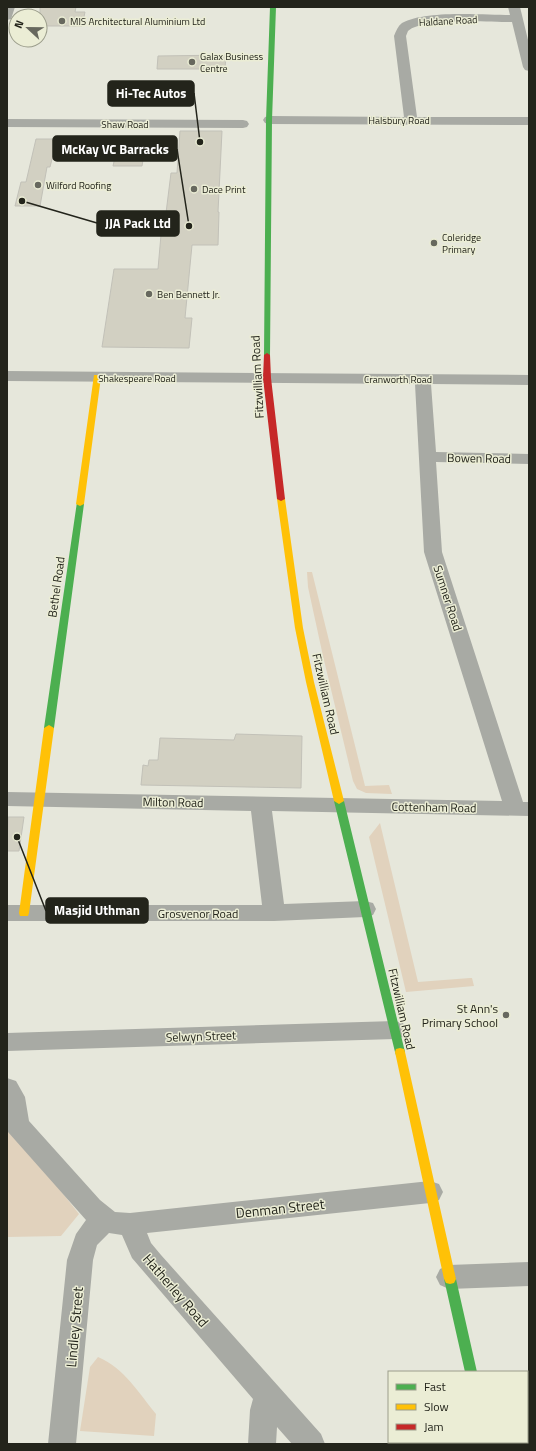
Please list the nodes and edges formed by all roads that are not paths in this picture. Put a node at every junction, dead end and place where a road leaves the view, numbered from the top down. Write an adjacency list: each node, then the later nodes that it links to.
1 (274, 7): 4 (main road, Fitzwilliam Road)
2 (515, 13): 3 (street); 5 (street, Haldane Road)
3 (529, 67)
4 (270, 120): 5 (street, Halsbury Road); 11 (main road, Fitzwilliam Road)
5 (411, 120): 6 (street, Halsbury Road)
6 (529, 121)
7 (7, 123): 8 (street, Shaw Road)
8 (243, 124)
9 (7, 376): 10 (street, Shakespeare Road)
10 (97, 378): 11 (street, Shakespeare Road); 17 (main road, Bethel Road)
11 (267, 378): 12 (street, Cranworth Road); 19 (main road, Fitzwilliam Road)
12 (423, 379): 13 (street, Cranworth Road); 14 (street, Sumner Road)
13 (529, 380)
14 (429, 457): 15 (street, Bowen Road); 20 (street, Sumner Road)
15 (529, 459)
16 (7, 799): 17 (street, Milton Road)
17 (40, 800): 18 (street, Milton Road); 22 (main road, Bethel Road)
18 (260, 803): 19 (street, Milton Road); 23 (street)
19 (339, 805): 20 (street, Cottenham Road); 21 (main road, Fitzwilliam Road)
20 (522, 809)
21 (365, 909): 23 (street, Grosvenor Road); 24 (main road, Fitzwilliam Road)
22 (16, 913): 23 (street, Grosvenor Road)
23 (274, 913)
24 (395, 1030): 25 (street, Selwyn Street); 27 (main road, Fitzwilliam Road)
25 (7, 1042)
26 (7, 1088): 28 (street, Hatherley Road)
27 (430, 1192): 28 (street, Denman Street); 30 (main road, Fitzwilliam Road)
28 (118, 1222): 32 (street, Hatherley Road); 33 (street, Lindley Street)
29 (529, 1274): 30 (street)
30 (449, 1278): 31 (main road, Fitzwilliam Road)
31 (471, 1371)
32 (268, 1396): 34 (street); 35 (street, Hatherley Road)
33 (62, 1444)
34 (262, 1444)
35 (311, 1444)

